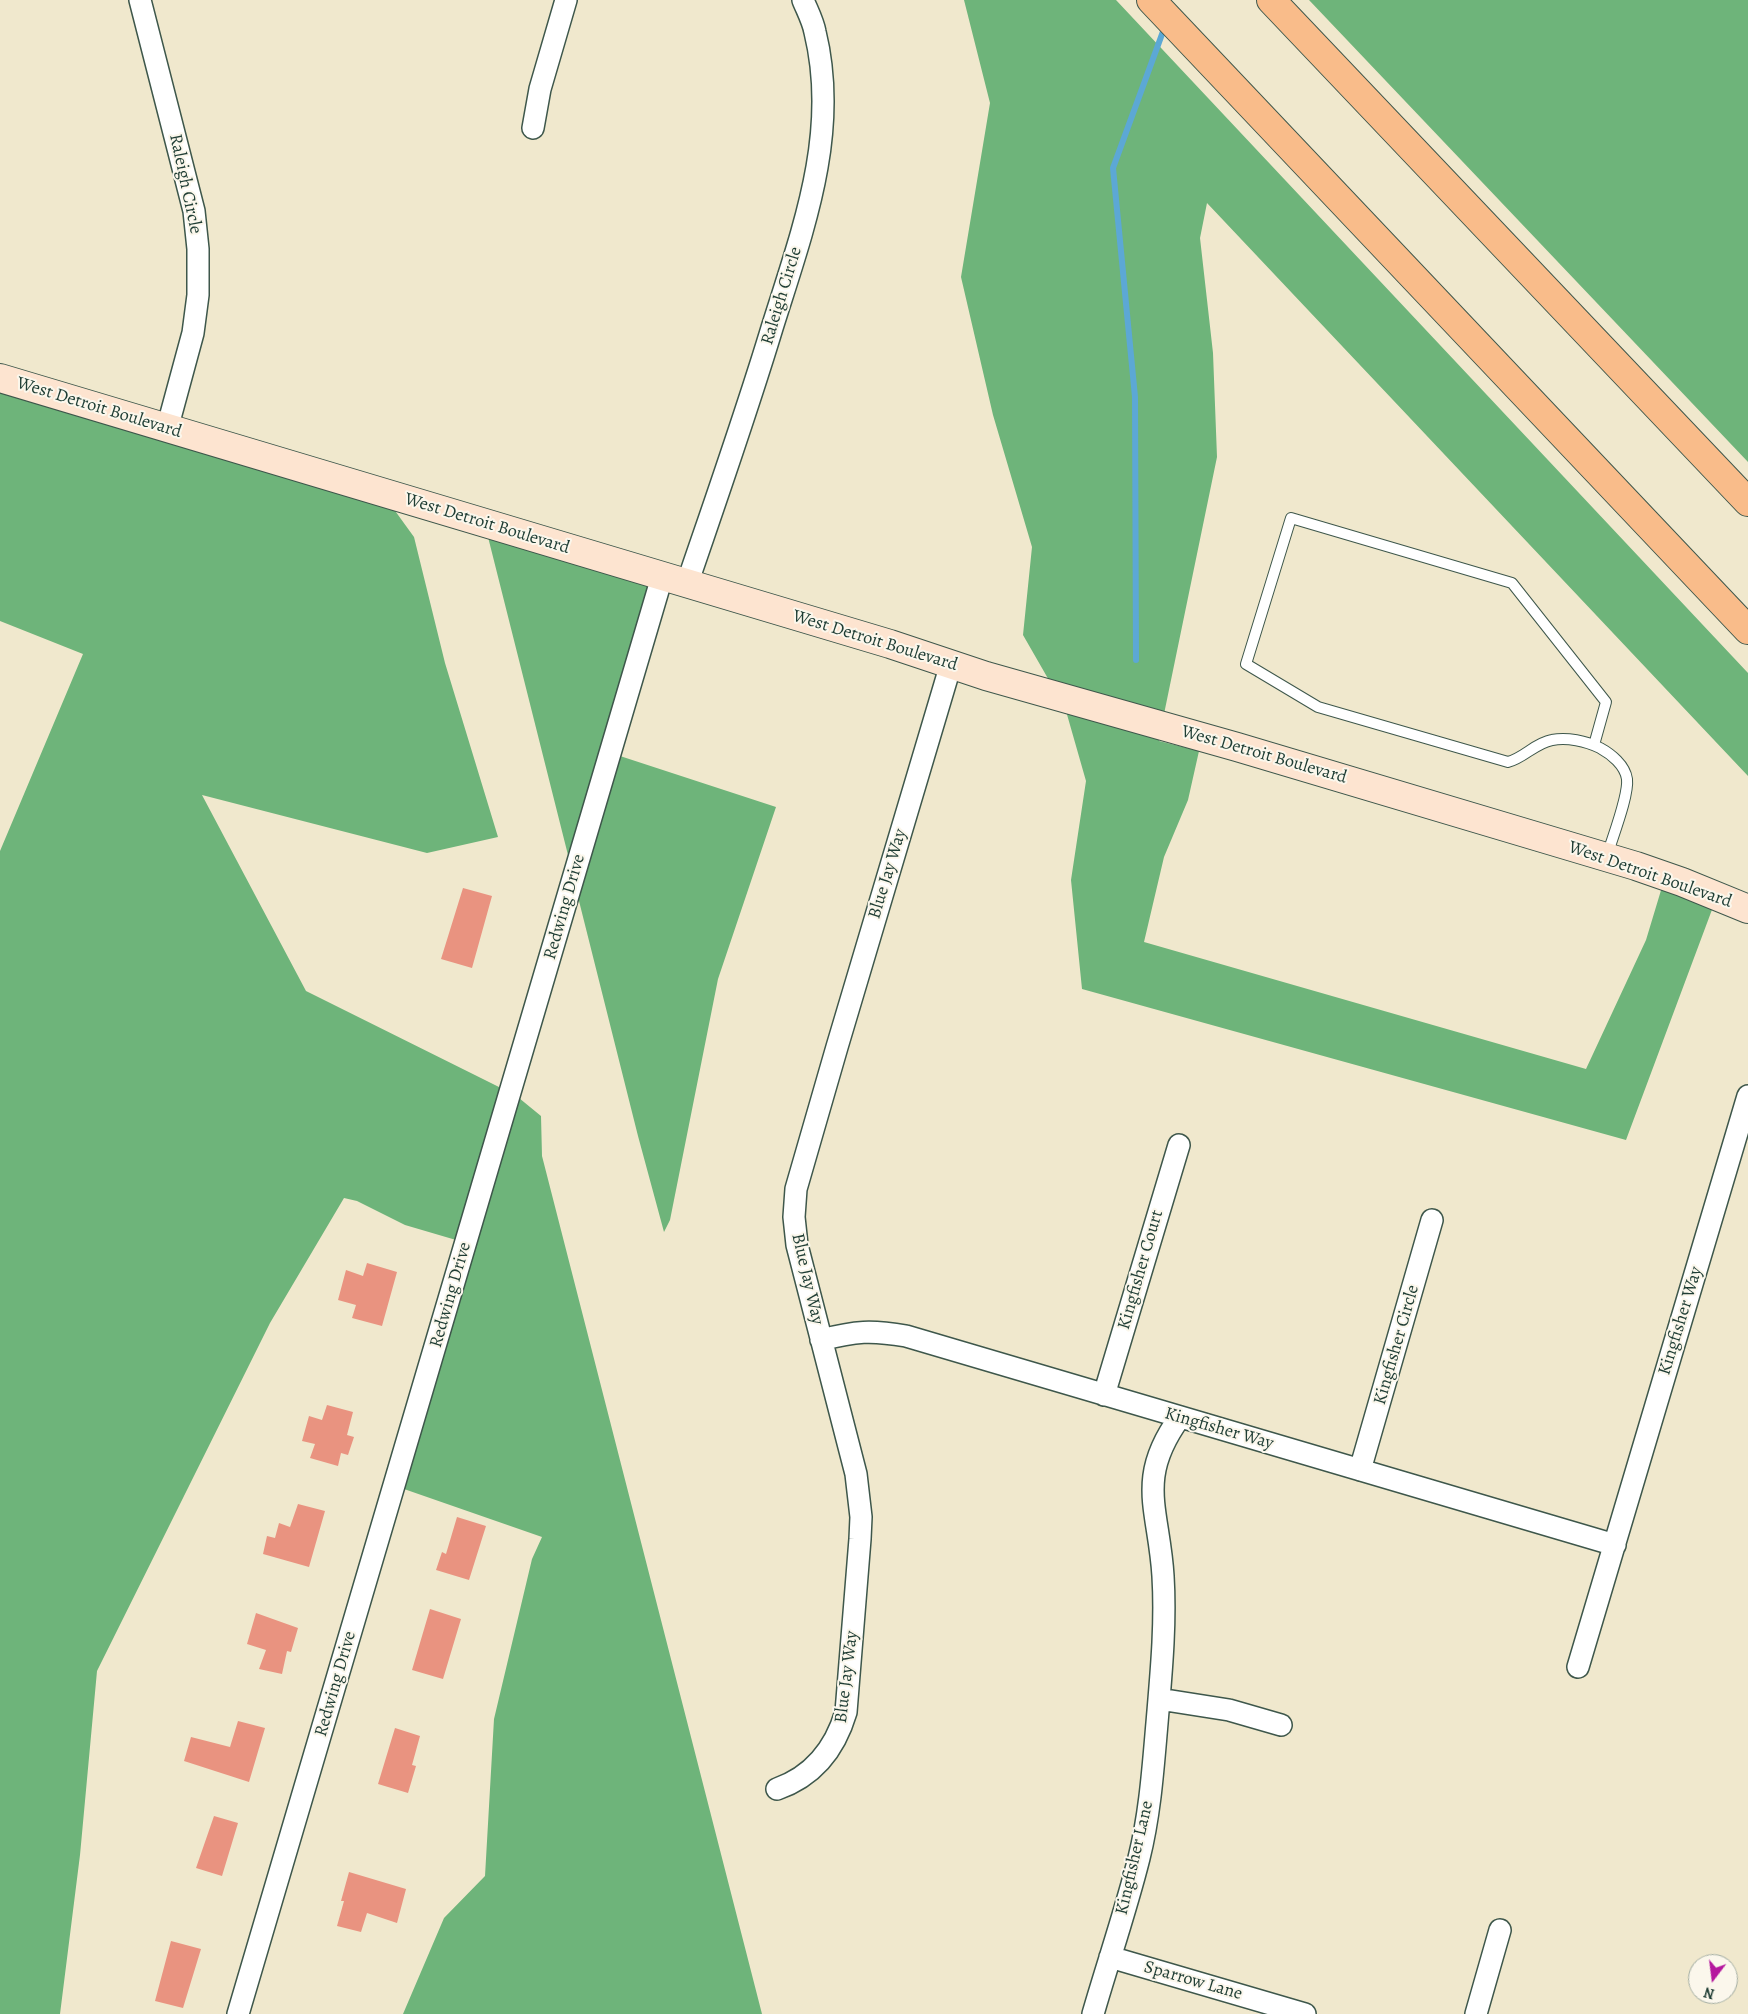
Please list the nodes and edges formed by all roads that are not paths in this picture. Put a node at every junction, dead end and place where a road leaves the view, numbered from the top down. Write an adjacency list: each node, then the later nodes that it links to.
1 (140, 0): 8 (street, Raleigh Circle)
2 (566, 0): 6 (street)
3 (803, 0): 10 (street, Raleigh Circle)
4 (1151, 0): 11 (highway)
5 (1271, 0): 9 (highway)
6 (533, 128)
7 (0, 378): 8 (street, West Detroit Boulevard)
8 (167, 429): 10 (street, West Detroit Boulevard)
9 (1748, 502)
10 (675, 580): 12 (street, West Detroit Boulevard); 30 (street, Redwing Drive)
11 (1748, 630)
12 (951, 664): 14 (street, West Detroit Boulevard); 19 (street, Blue Jay Way)
13 (1594, 745): 13 (lane); 14 (lane)
14 (1607, 857): 15 (street, West Detroit Boulevard)
15 (1748, 909)
16 (1748, 1096): 23 (street, Kingfisher Way)
17 (1179, 1145): 20 (street, Kingfisher Court)
18 (1432, 1220): 22 (street, Kingfisher Circle)
19 (822, 1340): 20 (street, Kingfisher Way); 27 (street, Blue Jay Way)
20 (1104, 1395): 21 (street, Kingfisher Way)
21 (1180, 1417): 22 (street, Kingfisher Way); 25 (street, Kingfisher Lane)
22 (1360, 1470): 23 (street, Kingfisher Way)
23 (1615, 1545): 24 (street, Kingfisher Way)
24 (1578, 1667)
25 (1159, 1699): 26 (street); 29 (street, Kingfisher Lane)
26 (1281, 1725)
27 (777, 1789)
28 (1500, 1930): 33 (street)
29 (1110, 1957): 31 (street, Kingfisher Lane); 32 (street, Sparrow Lane)
30 (238, 2014)
31 (1093, 2014)
32 (1306, 2014)
33 (1476, 2014)

